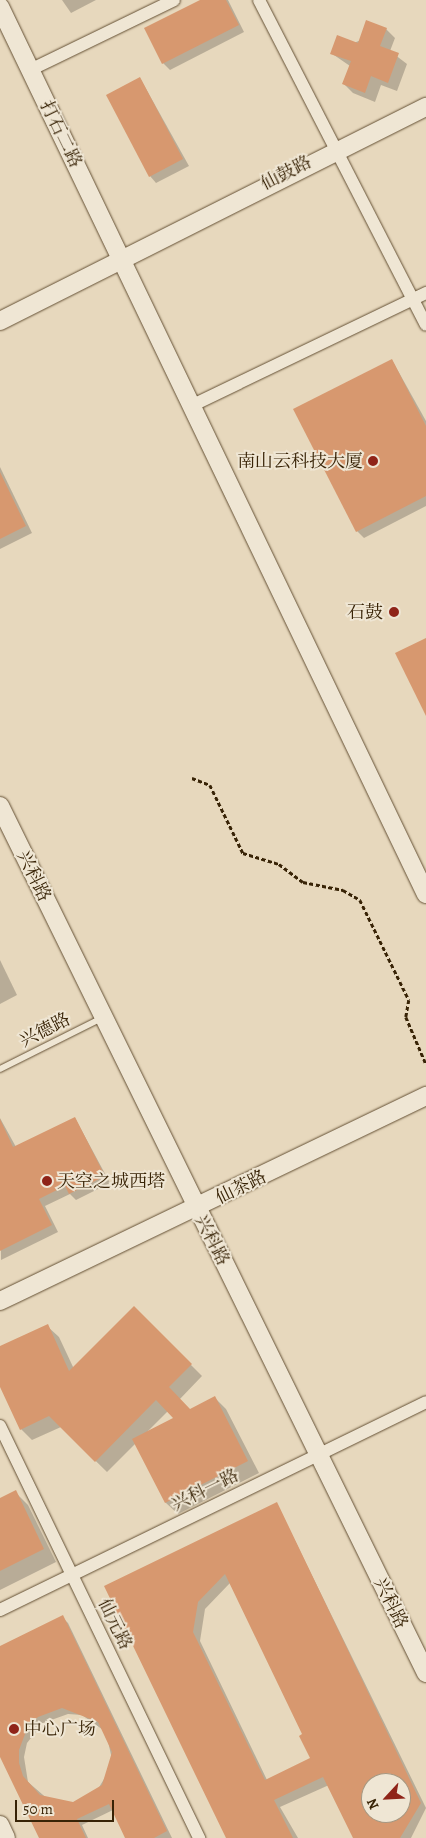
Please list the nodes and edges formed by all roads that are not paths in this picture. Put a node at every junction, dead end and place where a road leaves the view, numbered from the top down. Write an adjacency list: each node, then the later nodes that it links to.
1 (174, 0): 4 (street)
2 (259, 0): 6 (street)
3 (0, 7): 4 (street, 打石二路)
4 (30, 70): 7 (street, 打石二路)
5 (426, 107): 6 (street, 仙鼓路)
6 (335, 149): 7 (street, 仙鼓路); 9 (street)
7 (122, 262): 10 (street, 仙鼓路); 12 (street, 打石二路)
8 (426, 293): 9 (street)
9 (413, 299): 11 (street); 12 (street)
10 (0, 321)
11 (426, 325)
12 (191, 406): 14 (street, 打石二路)
13 (0, 806): 16 (street, 兴科路)
14 (422, 876): 15 (street, 打石二路)
15 (426, 894)
16 (103, 1018): 17 (lane, 兴德路); 19 (street, 兴科路)
17 (0, 1069)
18 (426, 1096): 19 (street, 仙茶路)
19 (196, 1209): 20 (street, 仙茶路); 23 (street, 兴科路)
20 (0, 1301)
21 (426, 1402): 23 (street, 兴科一路)
22 (0, 1426): 24 (street, 仙元路)
23 (318, 1453): 24 (street, 兴科一路); 26 (street, 兴科路)
24 (72, 1575): 25 (street, 兴科一路); 29 (street, 仙元路)
25 (0, 1610)
26 (426, 1673)
27 (0, 1825): 28 (street)
28 (6, 1838)
29 (199, 1838)

